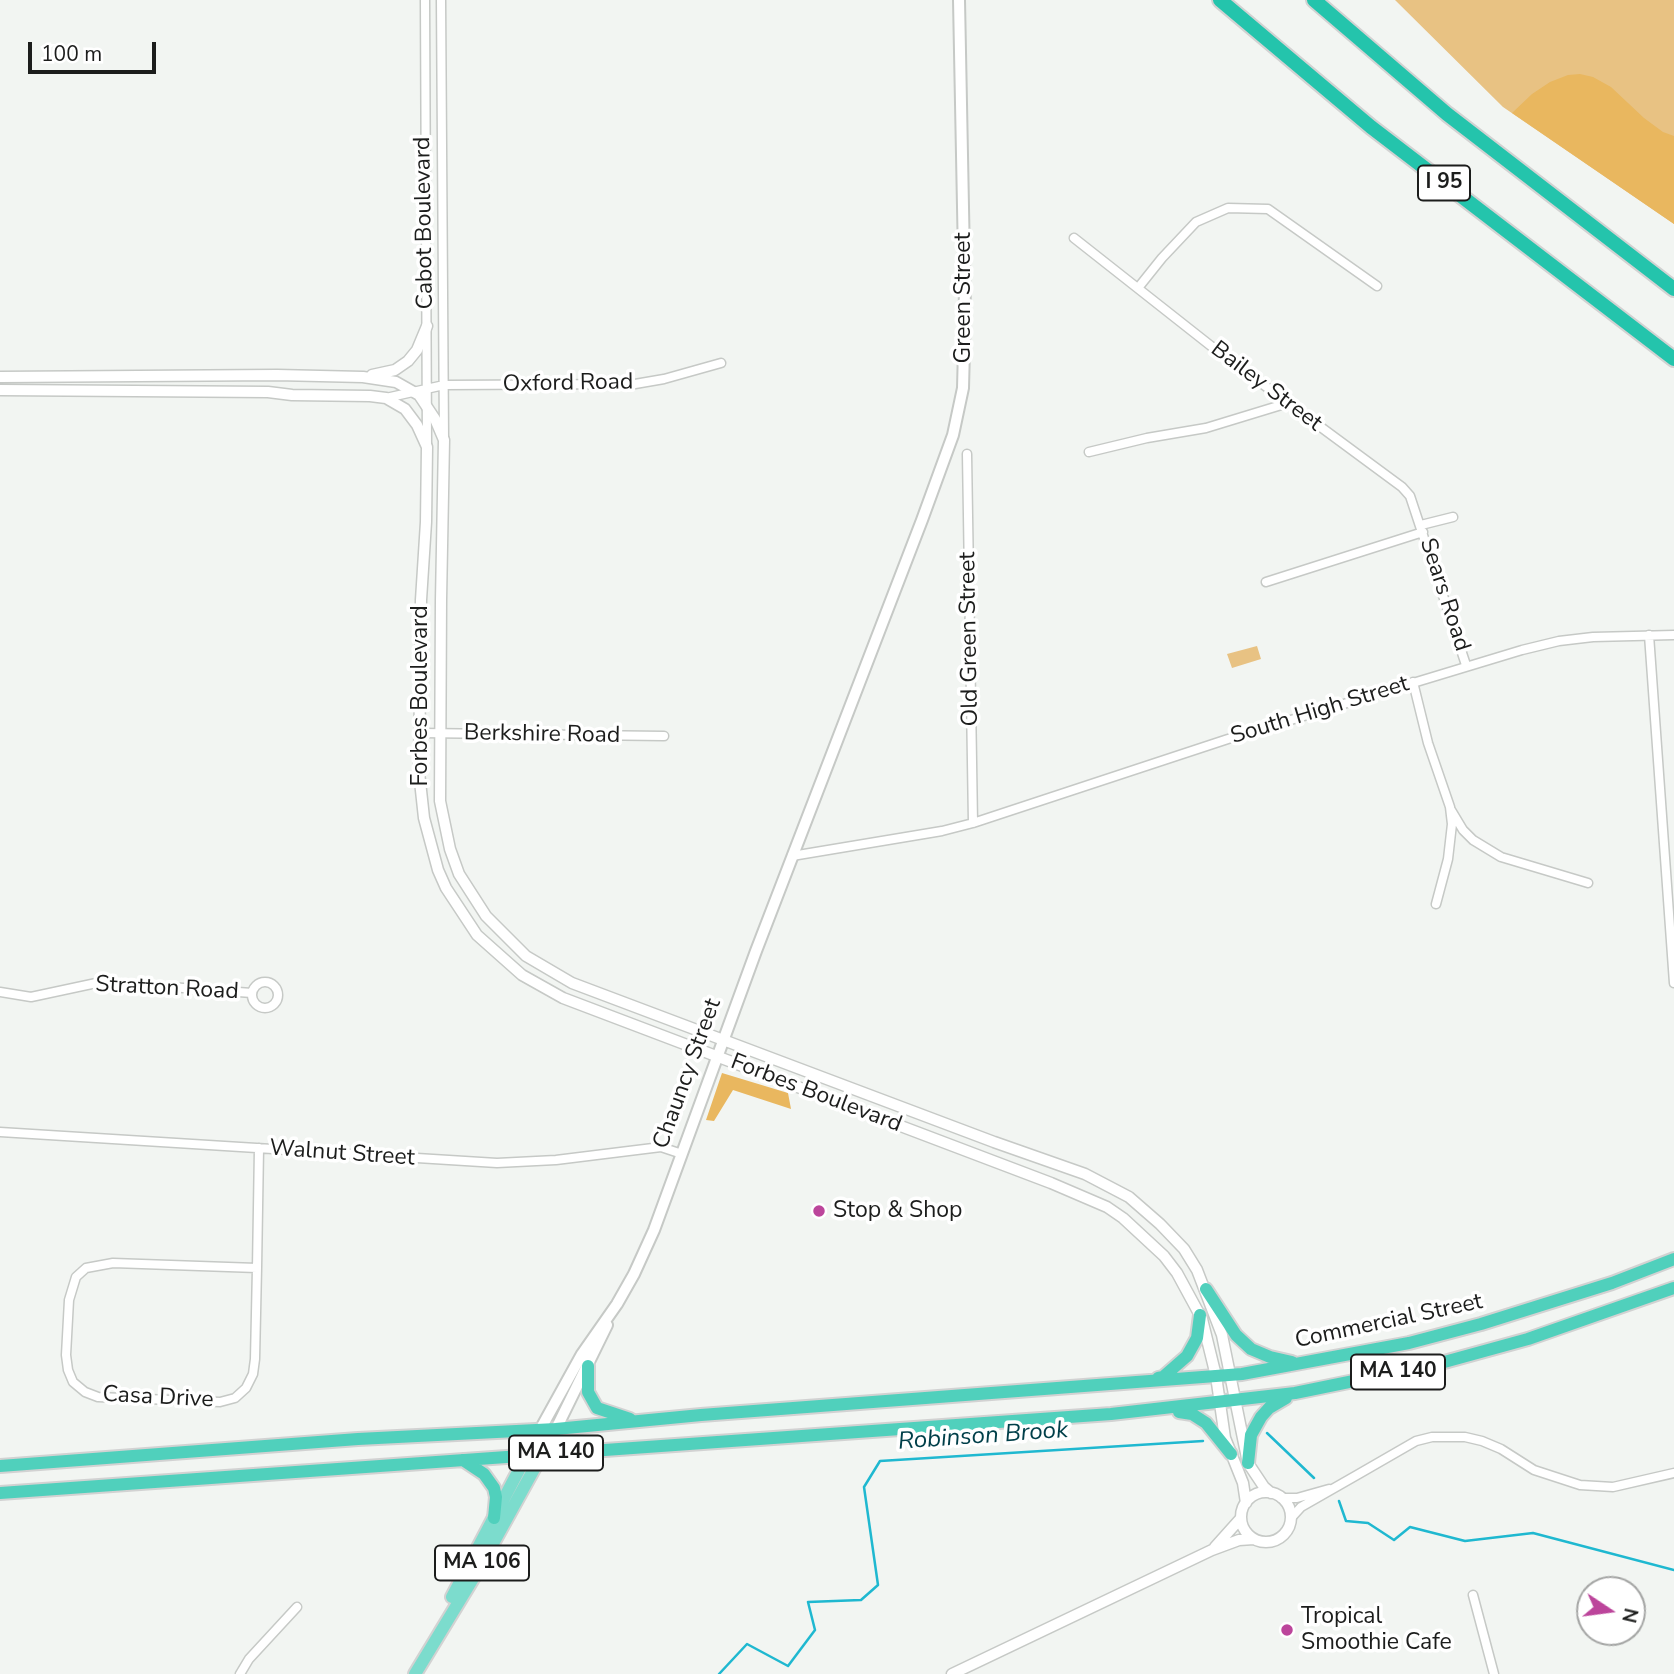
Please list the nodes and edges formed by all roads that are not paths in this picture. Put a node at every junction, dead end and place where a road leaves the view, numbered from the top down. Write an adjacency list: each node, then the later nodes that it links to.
1 (425, 0): 10 (street, Cabot Boulevard)
2 (441, 0): 15 (street, Cabot Boulevard)
3 (959, 0): 29 (main road, Green Street / MA 106)
4 (1220, 0): 11 (highway, I 95)
5 (1314, 0): 9 (highway, I 95)
6 (1074, 238): 8 (street, Bailey Street)
7 (1377, 286): 8 (street)
8 (1138, 288): 20 (street, Bailey Street)
9 (1674, 289)
10 (427, 326): 14 (street); 16 (street, Cabot Boulevard)
11 (1674, 359)
12 (721, 363): 15 (street, Oxford Road)
13 (0, 377): 14 (street, Forbes Boulevard)
14 (363, 377): 18 (street, Forbes Boulevard)
15 (444, 384): 16 (street, Oxford Road); 22 (street, Cabot Boulevard)
16 (427, 388): 18 (street, Oxford Road); 21 (street, Cabot Boulevard)
17 (0, 390): 19 (street)
18 (414, 391): 19 (street); 21 (street, Forbes Boulevard)
19 (386, 398): 23 (street, Forbes Boulevard)
20 (1288, 403): 24 (street); 27 (street, Bailey Street)
21 (427, 406): 22 (street, Forbes Boulevard); 23 (street, Cabot Boulevard)
22 (444, 440): 35 (street, Forbes Boulevard)
23 (427, 447): 34 (street, Forbes Boulevard)
24 (1089, 452)
25 (967, 454): 38 (street, Old Green Street)
26 (1453, 517): 27 (street)
27 (1422, 528): 28 (street); 32 (street, Sears Road)
28 (1266, 582)
29 (897, 586): 39 (main road, Chauncy Street / MA 106)
30 (1648, 635): 31 (street, South High Street); 32 (street, South High Street); 42 (street)
31 (1674, 635)
32 (1466, 665): 33 (street, South High Street)
33 (1413, 682): 37 (street); 38 (street, South High Street)
34 (421, 733): 35 (street, Berkshire Road); 46 (street, Forbes Boulevard)
35 (439, 734): 36 (street, Berkshire Road); 45 (street, Forbes Boulevard)
36 (664, 736)
37 (1450, 807): 40 (street); 41 (street)
38 (973, 823): 39 (street)
39 (792, 856): 45 (main road, Chauncy Street / MA 106)
40 (1588, 883)
41 (1436, 904)
42 (1674, 984)
43 (0, 992): 44 (street, Stratton Road)
44 (252, 993)
45 (723, 1040): 46 (main road, Chauncy Street / MA 106); 53 (street, Forbes Boulevard)
46 (717, 1057): 49 (main road, Chauncy Street / MA 106); 55 (street, Forbes Boulevard)
47 (0, 1132): 48 (street, Walnut Street)
48 (259, 1148): 49 (street, Walnut Street); 51 (street, Casa Drive)
49 (682, 1154): 54 (main road, Chauncy Street / MA 106)
50 (1674, 1259): 56 (highway, Commercial Street / MA 140)
51 (257, 1268): 51 (street, Casa Drive)
52 (1674, 1288): 61 (highway, Commercial Street / MA 140)
53 (1206, 1289): 56 (highway); 58 (street, Forbes Boulevard)
54 (617, 1304): 57 (main road, Chauncy Street / MA 106); 67 (main road, Chauncy Street / MA 106)
55 (1200, 1315): 59 (street, Forbes Boulevard); 60 (highway)
56 (1300, 1363): 58 (highway, Commercial Street / MA 140)
57 (588, 1366): 65 (highway); 66 (main road, Chauncy Street / MA 106)
58 (1230, 1375): 59 (highway, Commercial Street / MA 140); 62 (street, Forbes Boulevard)
59 (1216, 1376): 60 (highway, Commercial Street / MA 140); 63 (street, Forbes Boulevard)
60 (1143, 1382): 65 (highway, Commercial Street / MA 140)
61 (1295, 1394): 62 (highway, Commercial Street / MA 140); 72 (highway)
62 (1234, 1401): 63 (highway, Commercial Street / MA 140); 72 (street, Forbes Boulevard)
63 (1220, 1402): 64 (highway, Commercial Street / MA 140); 69 (street, Forbes Boulevard)
64 (1164, 1409): 68 (highway, Commercial Street / MA 140); 69 (highway)
65 (637, 1421): 66 (highway, MA 140)
66 (556, 1429): 67 (highway, MA 140); 68 (main road, Chauncy Street / MA 106)
67 (540, 1430): 70 (main road, Chauncy Street / MA 106); 73 (highway, MA 140)
68 (543, 1454): 70 (highway, MA 140); 87 (main road, Chauncy Street / MA 106)
69 (1231, 1454): 79 (street, Forbes Boulevard)
70 (527, 1456): 71 (highway, MA 140); 80 (main road, Chauncy Street / MA 106)
71 (463, 1460): 76 (highway, MA 140); 80 (highway)
72 (1248, 1463): 77 (street, Forbes Boulevard)
73 (0, 1466)
74 (1674, 1473): 75 (street)
75 (1335, 1487): 78 (street); 82 (street)
76 (0, 1493)
77 (1270, 1493): 78 (street); 79 (street)
78 (1281, 1498): 82 (street)
79 (1246, 1503): 81 (street)
80 (494, 1518): 87 (main road, Chauncy Street / MA 106)
81 (1241, 1518): 83 (street); 84 (street)
82 (1290, 1518): 83 (street)
83 (1254, 1539): 84 (street)
84 (1212, 1550): 89 (street)
85 (1473, 1595): 90 (street)
86 (297, 1607): 88 (street)
87 (419, 1673)
88 (240, 1674)
89 (953, 1674)
90 (1494, 1674)

